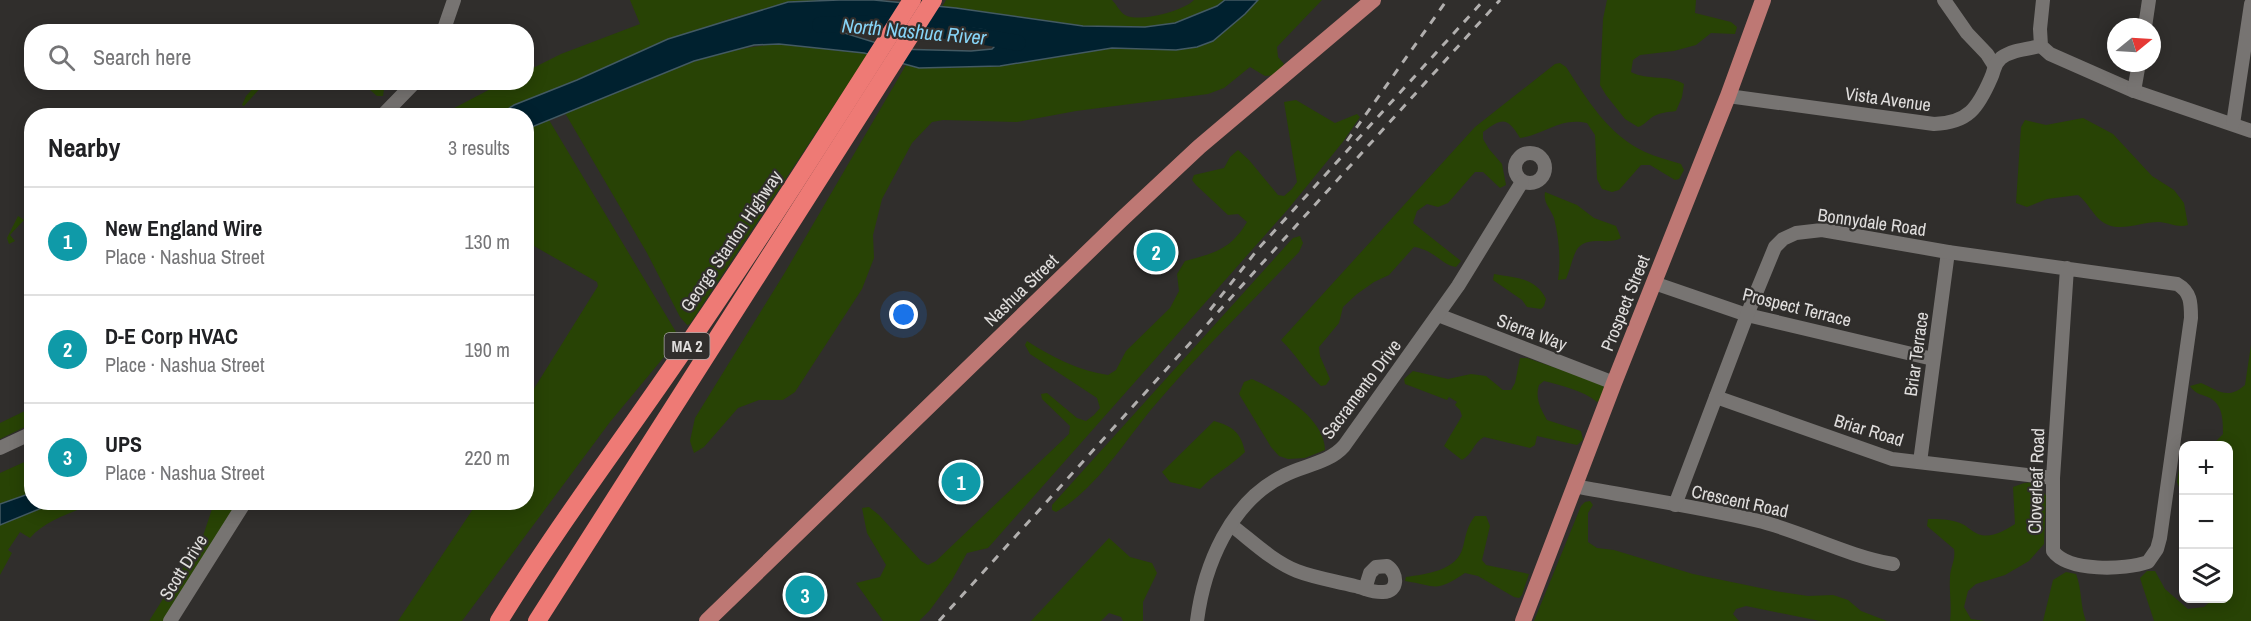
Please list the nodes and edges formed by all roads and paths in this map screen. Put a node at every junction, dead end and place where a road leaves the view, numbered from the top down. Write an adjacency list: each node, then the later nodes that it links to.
1 (454, 0): 11 (street)
2 (912, 0): 42 (highway, George Stanton Highway / MA 2)
3 (1373, 0): 44 (main road, Nashua Street)
4 (1763, 0): 17 (main road, Prospect Street)
5 (1944, 0): 13 (street)
6 (2043, 0): 12 (street)
7 (2149, 0): 10 (street)
8 (932, 1): 43 (highway, MA 2)
9 (2251, 4): 19 (street)
10 (2146, 18)
11 (446, 24)
12 (2041, 46): 13 (street); 16 (street)
13 (1994, 65): 17 (street, Vista Avenue)
14 (2137, 72): 16 (street)
15 (407, 90): 18 (street)
16 (2134, 92): 19 (street)
17 (1728, 96): 24 (main road, Prospect Street)
18 (390, 108)
19 (2233, 124): 20 (street)
20 (2251, 131)
21 (1522, 182): 26 (street, Sacramento Drive)
22 (1948, 252): 23 (street, Bonnydale Road); 27 (street, Bonnydale Road); 28 (street, Briar Terrace)
23 (2067, 268): 25 (street, Bonnydale Road); 34 (street, Cloverleaf Road)
24 (1654, 283): 27 (street, Prospect Terrace); 29 (main road, Prospect Street)
25 (2191, 308): 34 (street, Cloverleaf Road)
26 (1438, 315): 29 (street, Sierra Way); 38 (street, Sacramento Drive)
27 (1747, 315): 28 (street, Prospect Terrace); 30 (street, Bonnydale Road)
28 (1933, 359): 33 (street, Briar Terrace)
29 (1614, 383): 35 (main road, Prospect Street)
30 (1716, 397): 33 (street, Briar Road); 36 (street, Bonnydale Road)
31 (24, 437): 32 (street)
32 (0, 448)
33 (1920, 462): 34 (street, Briar Road)
34 (2053, 478)
35 (1574, 486): 36 (street, Crescent Road); 46 (main road, Prospect Street)
36 (1675, 505): 39 (street, Crescent Road)
37 (240, 510): 41 (street, Scott Drive)
38 (1231, 525): 40 (street); 45 (street, Sacramento Drive)
39 (1893, 564)
40 (1365, 589)
41 (170, 621)
42 (497, 621)
43 (537, 621)
44 (707, 621)
45 (1197, 621)
46 (1523, 621)

